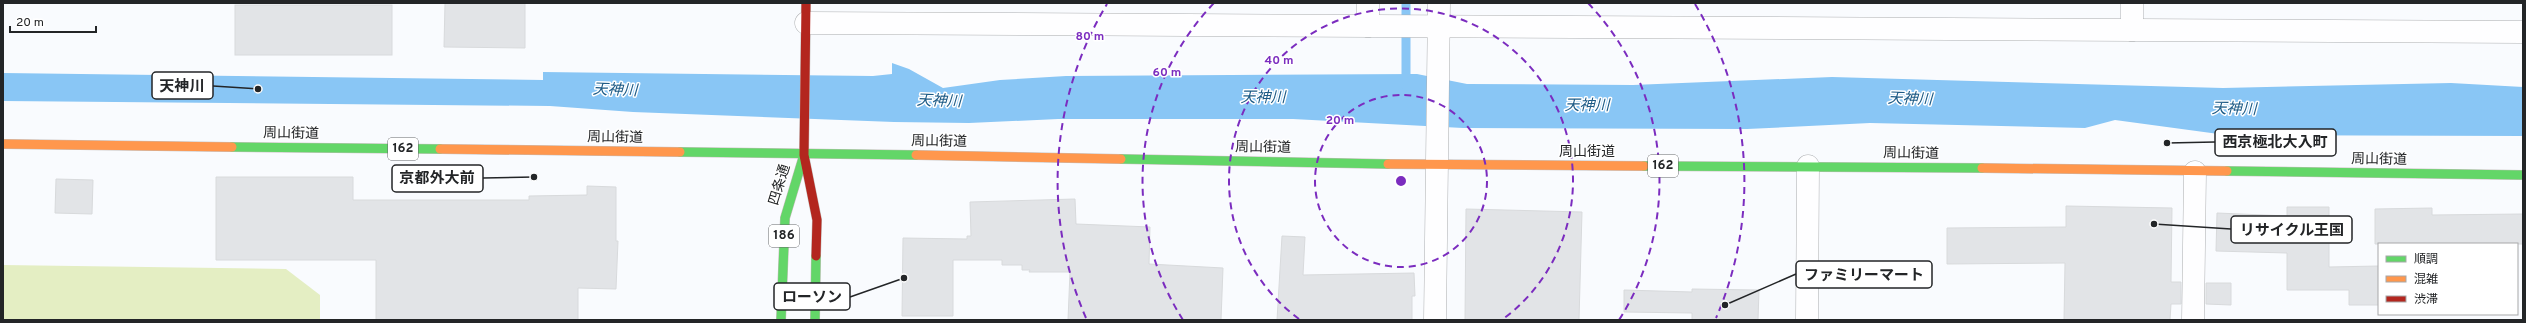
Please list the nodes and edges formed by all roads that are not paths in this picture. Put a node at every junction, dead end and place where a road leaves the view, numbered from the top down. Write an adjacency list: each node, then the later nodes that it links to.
1 (1368, 3): 5 (street)
2 (1439, 3): 6 (street)
3 (2132, 3): 7 (street)
4 (806, 13): 5 (street); 10 (main road, 四条通 / 186)
5 (1376, 26): 6 (street)
6 (1432, 26): 7 (street); 11 (street)
7 (2132, 30): 8 (street)
8 (2523, 32)
9 (3, 144): 10 (main road, 周山街道 / 162)
10 (804, 155): 11 (main road, 周山街道 / 162); 15 (main road, 四条通 / 186); 16 (main road, 四条通 / 186)
11 (1438, 165): 12 (main road, 周山街道 / 162); 17 (street)
12 (1808, 166): 13 (main road, 周山街道 / 162); 18 (street)
13 (2195, 172): 14 (main road, 周山街道 / 162); 19 (street)
14 (2523, 176)
15 (781, 320)
16 (815, 320)
17 (1435, 320)
18 (1807, 320)
19 (2193, 320)

